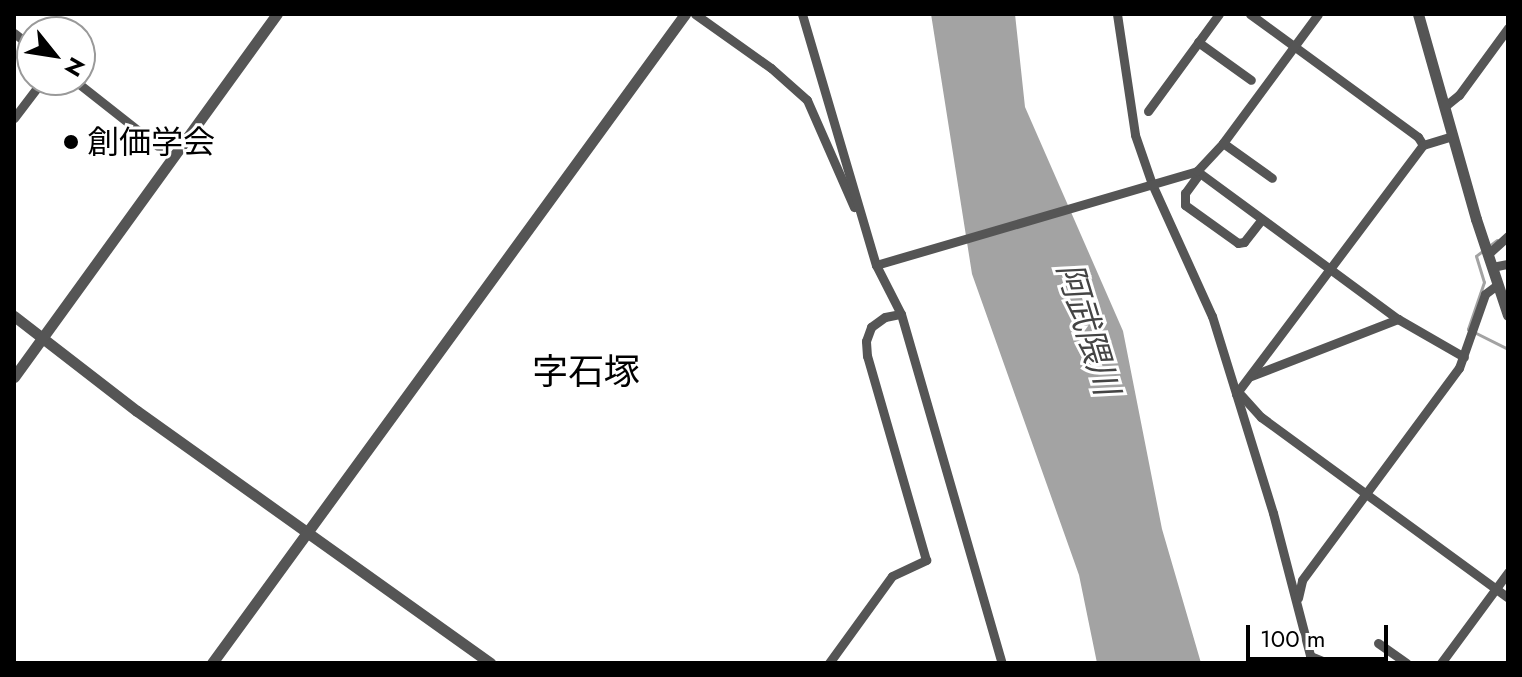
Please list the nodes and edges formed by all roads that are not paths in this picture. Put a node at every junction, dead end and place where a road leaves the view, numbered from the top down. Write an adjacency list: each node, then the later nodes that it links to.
1 (277, 14): 22 (street)
2 (685, 14): 45 (street)
3 (695, 14): 26 (street)
4 (802, 14): 26 (street)
5 (1117, 14): 25 (street)
6 (1219, 14): 11 (street)
7 (1250, 14): 12 (street)
8 (1318, 14): 12 (street)
9 (1418, 14): 16 (street)
10 (1508, 28): 16 (street)
11 (1198, 42): 13 (street); 17 (street)
12 (1294, 45): 20 (street); 21 (street)
13 (1251, 80)
14 (31, 96): 18 (street)
15 (94, 96): 22 (street)
16 (1444, 107): 19 (street)
17 (1148, 111)
18 (14, 118)
19 (1452, 136): 21 (street); 29 (street)
20 (1223, 143): 23 (street); 24 (street)
21 (1423, 145): 33 (street)
22 (173, 158): 39 (street)
23 (1198, 172): 25 (street); 27 (street); 27 (street)
24 (1272, 178)
25 (1152, 184): 30 (street); 43 (street)
26 (860, 217): 30 (street)
27 (1261, 220): 33 (street)
28 (1508, 236): 29 (street)
29 (1488, 254): 32 (street)
30 (881, 263): 35 (street)
31 (1508, 264): 32 (street)
32 (1492, 267): 34 (street)
33 (1330, 271): 38 (street); 41 (street)
34 (1497, 285): 36 (street); 40 (street)
35 (901, 314): 54 (street); 55 (street)
36 (1508, 315)
37 (14, 316): 39 (street)
38 (1398, 319): 40 (street); 41 (street)
39 (42, 339): 42 (street); 45 (street)
40 (1464, 357): 44 (street)
41 (1251, 376): 43 (street)
42 (14, 377)
43 (1237, 393): 44 (street); 49 (street)
44 (1367, 494): 47 (street); 49 (street)
45 (307, 532): 52 (street); 53 (street)
46 (1508, 572): 47 (street)
47 (1495, 589): 48 (street); 58 (street)
48 (1508, 598)
49 (1296, 600): 51 (street)
50 (1378, 643): 57 (street)
51 (1311, 660): 56 (street)
52 (212, 663)
53 (490, 663)
54 (829, 663)
55 (1002, 663)
56 (1327, 663)
57 (1407, 663)
58 (1441, 663)

